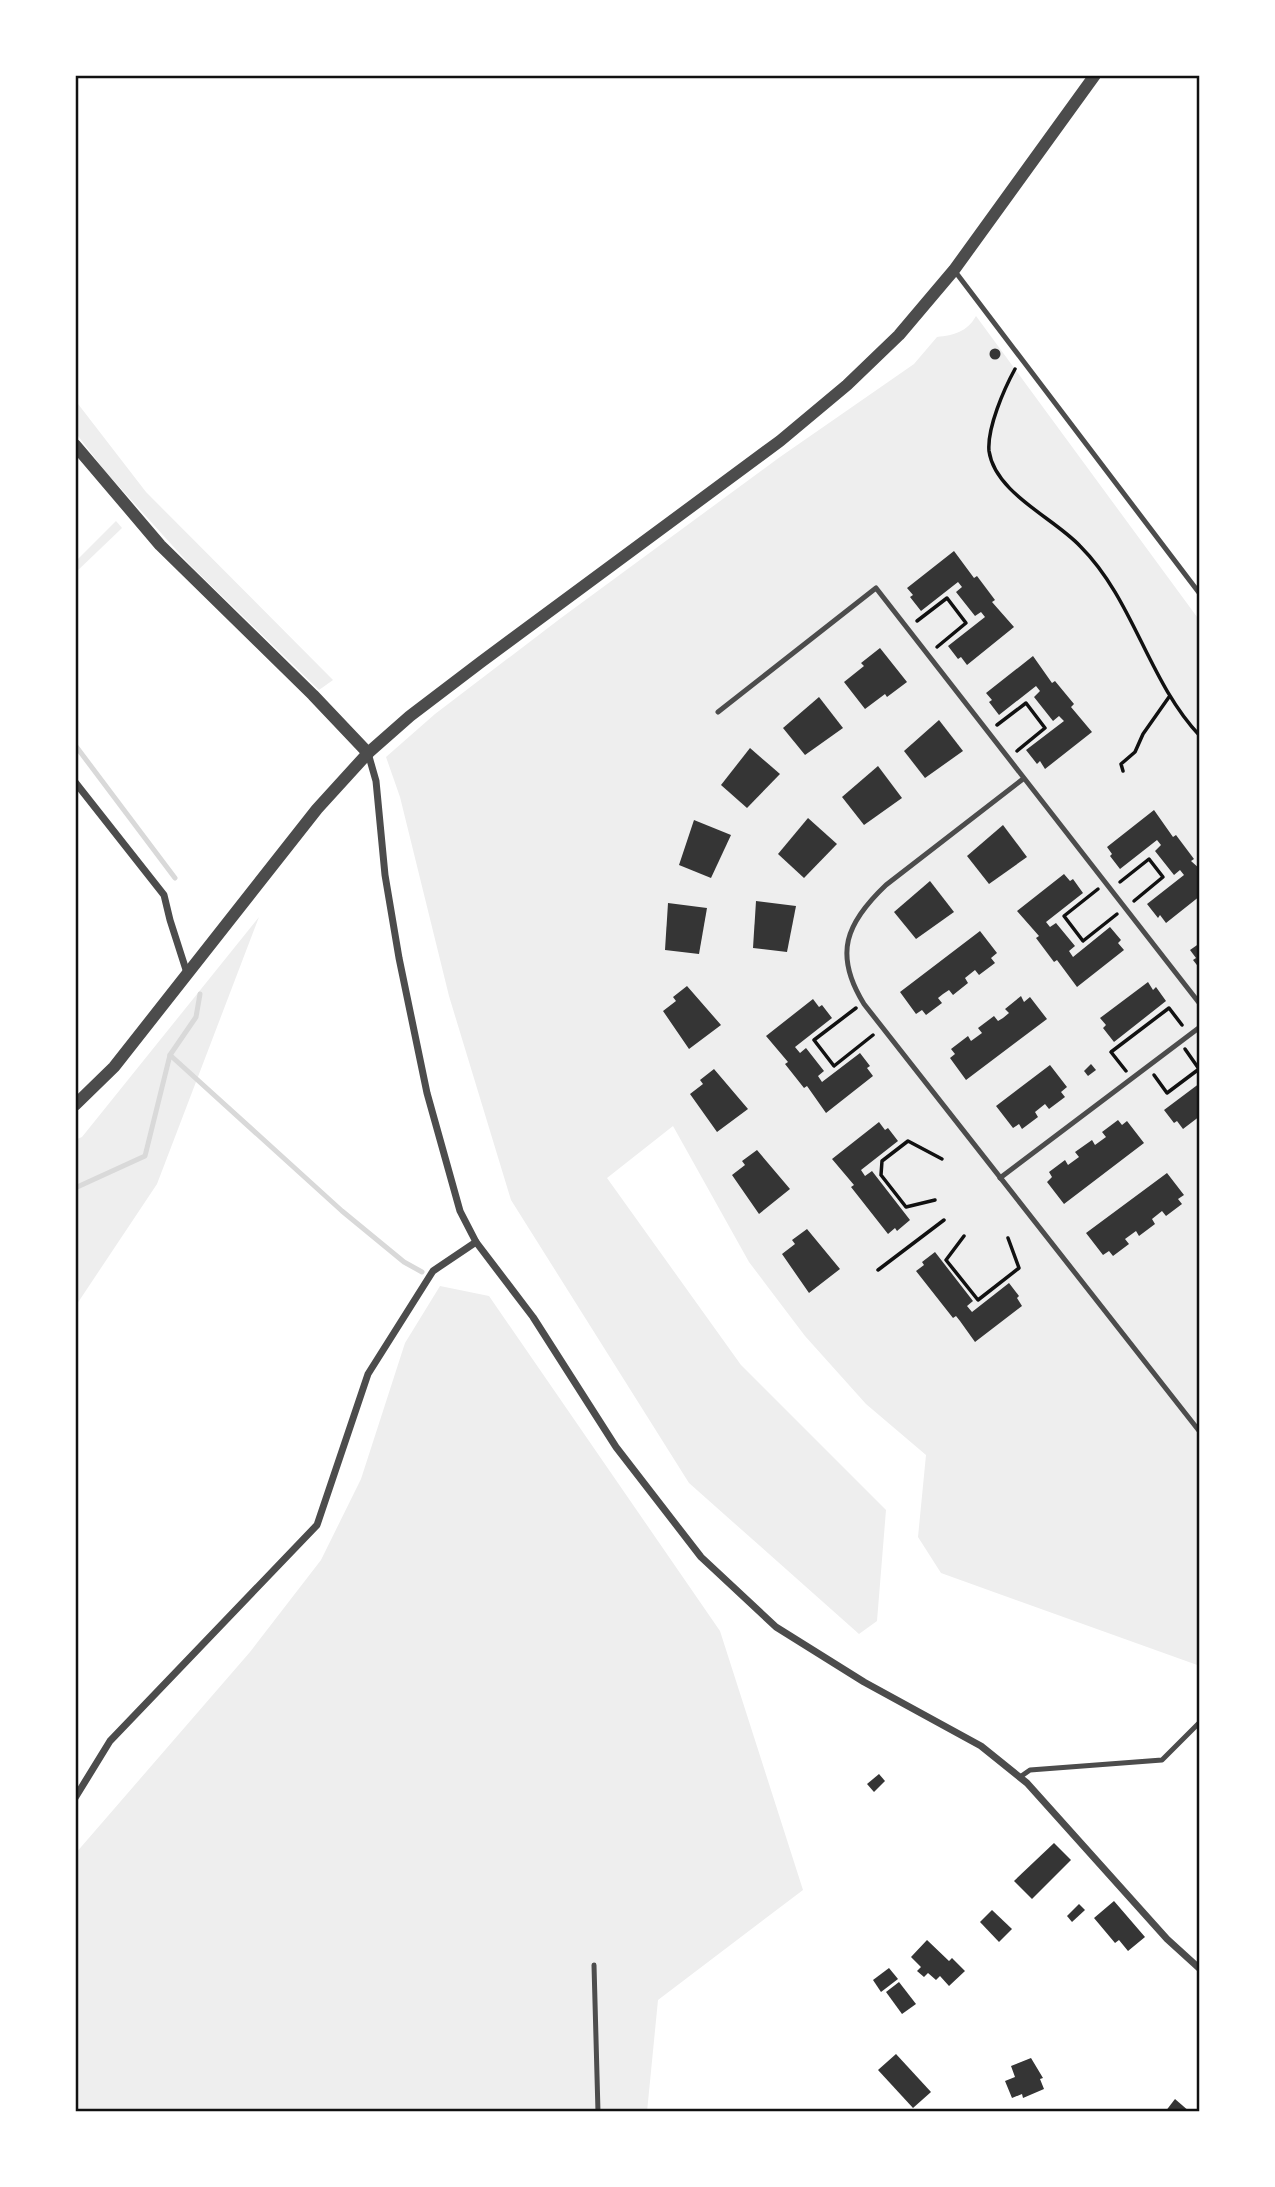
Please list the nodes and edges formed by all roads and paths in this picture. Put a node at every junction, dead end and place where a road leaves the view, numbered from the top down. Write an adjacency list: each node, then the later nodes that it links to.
1 (1095, 75): 2 (street)
2 (954, 270): 3 (lane); 12 (street)
3 (1021, 359): 5 (lane); 8 (path)
4 (75, 445): 12 (street)
5 (1200, 594)
6 (907, 629): 7 (lane); 7 (path); 9 (lane)
7 (927, 655): 10 (lane)
8 (1169, 697): 11 (path); 14 (path)
9 (718, 712)
10 (987, 732): 13 (lane); 13 (path)
11 (1200, 736)
12 (368, 752): 20 (street); 36 (street)
13 (1007, 758): 15 (lane)
14 (1123, 771)
15 (1023, 779): 17 (lane); 21 (lane)
16 (75, 782): 20 (street)
17 (1105, 884): 18 (lane); 19 (path)
18 (1110, 890): 19 (lane); 19 (path)
19 (1125, 908): 22 (lane)
20 (187, 974): 29 (street)
21 (863, 1002): 24 (lane); 24 (path)
22 (1200, 1004)
23 (1200, 1027): 25 (lane)
24 (883, 1028): 31 (lane)
25 (1189, 1035): 26 (lane); 28 (path)
26 (1180, 1042): 27 (lane); 27 (path)
27 (1148, 1066): 28 (lane)
28 (1131, 1079): 31 (lane)
29 (75, 1105)
30 (942, 1158): 32 (path)
31 (1000, 1178): 38 (lane)
32 (935, 1200)
33 (944, 1220): 37 (path)
34 (964, 1236): 35 (path)
35 (1008, 1238)
36 (476, 1242): 40 (street); 41 (street)
37 (878, 1270)
38 (1200, 1433)
39 (1200, 1722): 40 (lane)
40 (1020, 1777): 43 (street)
41 (75, 1798)
42 (594, 1965): 44 (lane)
43 (1200, 1969)
44 (598, 2112)

